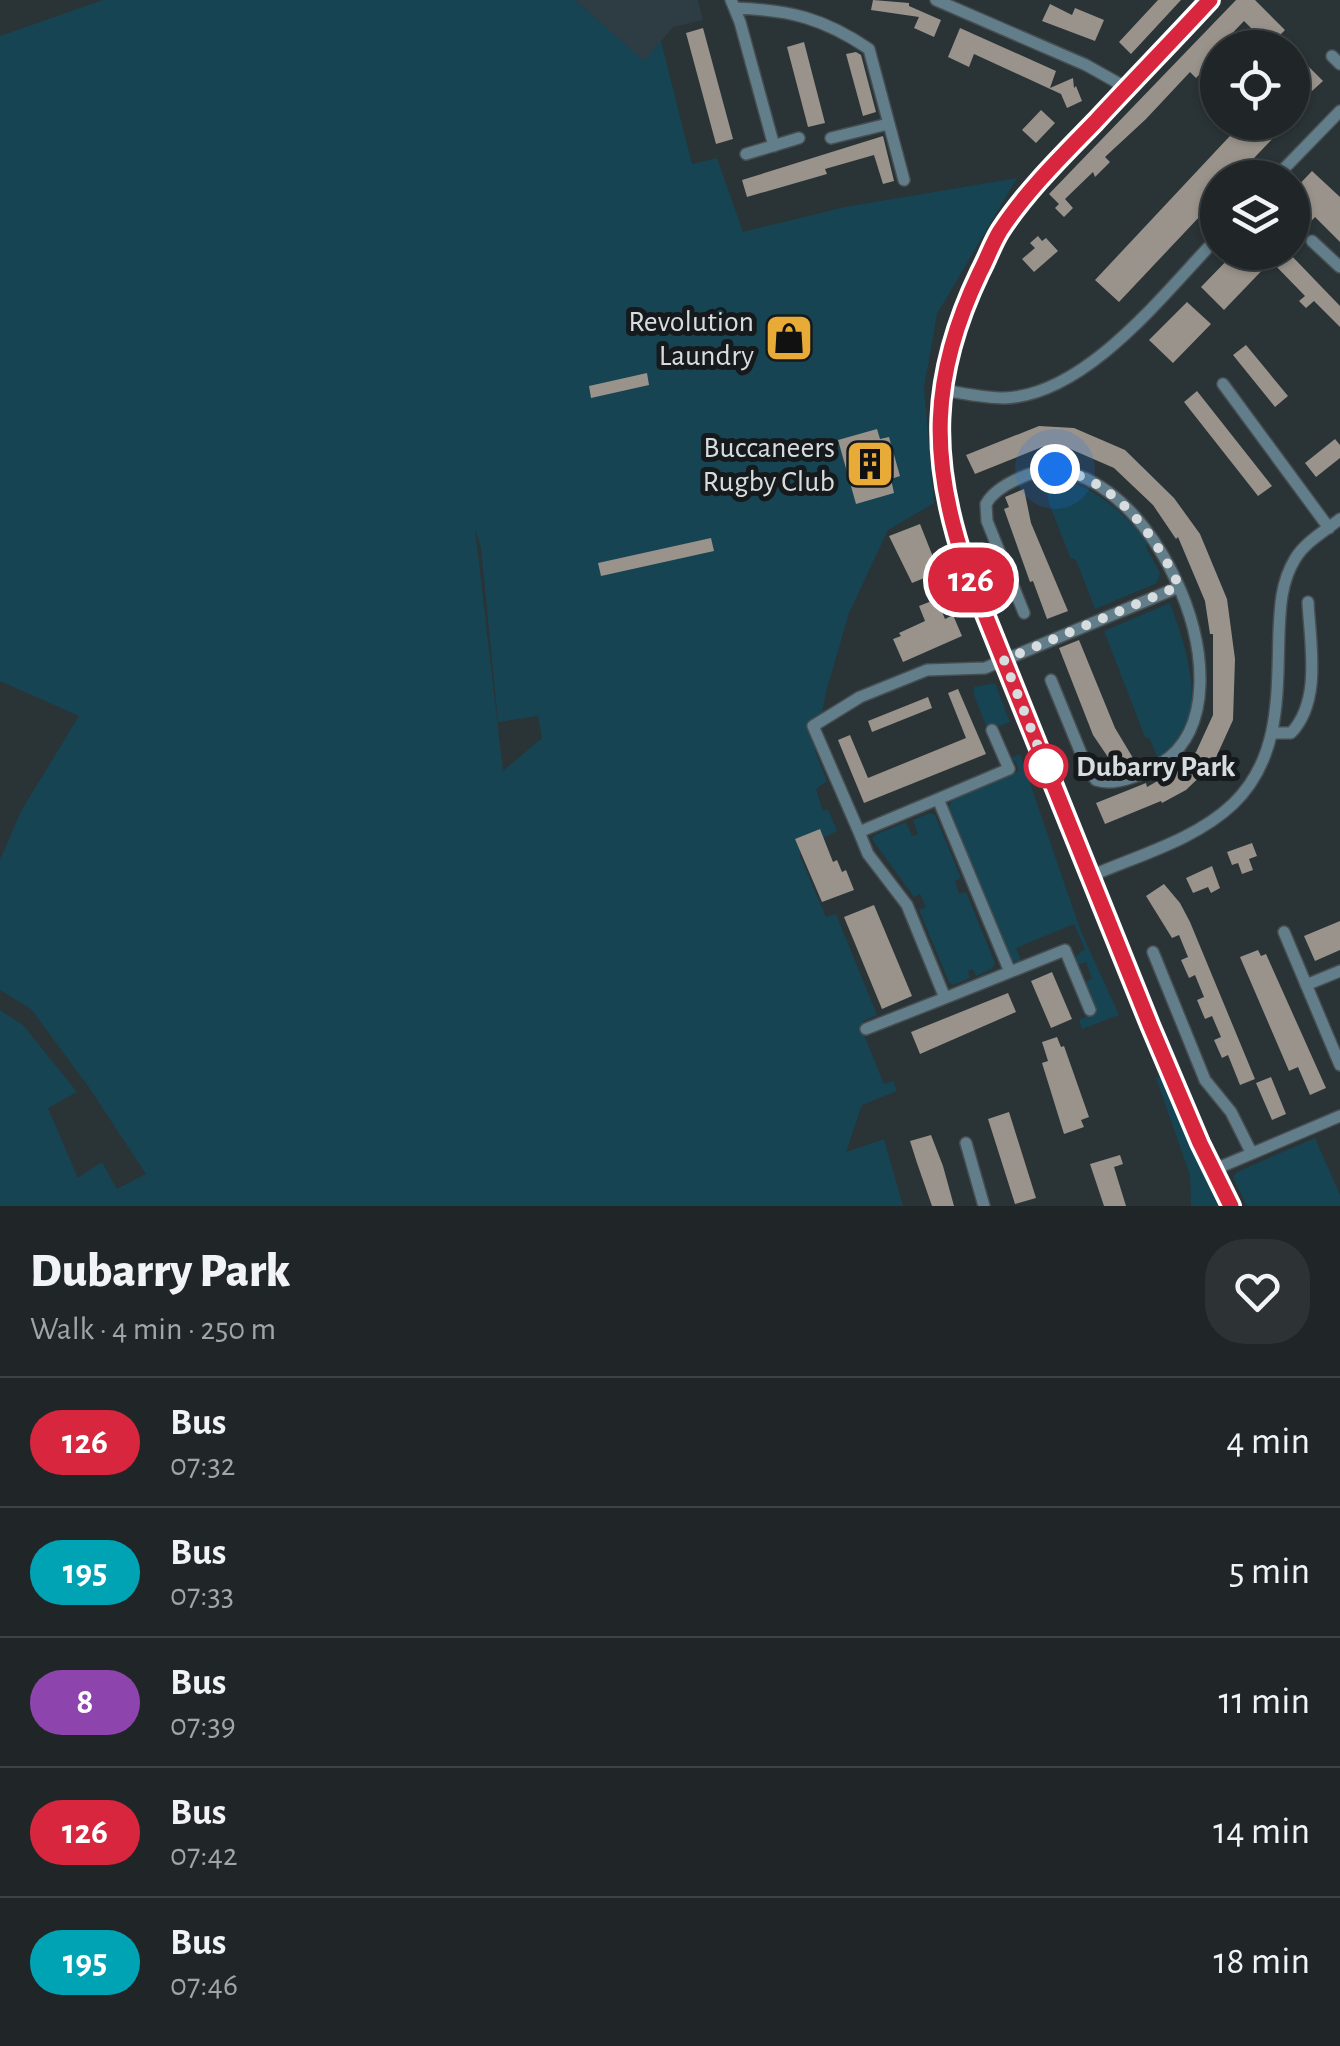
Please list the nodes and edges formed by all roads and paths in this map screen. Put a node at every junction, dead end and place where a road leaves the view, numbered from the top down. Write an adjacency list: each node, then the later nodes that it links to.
1 (936, 0): 4 (street)
2 (1210, 0): 4 (street)
3 (733, 4): 6 (street); 9 (street)
4 (1128, 88): 17 (street)
5 (1340, 110): 11 (street)
6 (888, 124): 8 (street); 12 (street)
7 (800, 138): 9 (street)
8 (832, 138)
9 (774, 146): 10 (street)
10 (746, 154)
11 (1292, 160)
12 (904, 180)
13 (1312, 241): 15 (street)
14 (1200, 256): 17 (street)
15 (1340, 267)
16 (1223, 384): 19 (street)
17 (942, 390): 23 (street)
18 (1340, 519): 19 (street)
19 (1329, 528): 26 (street)
20 (1179, 586): 22 (street); 23 (street); 24 (street)
21 (1308, 602): 26 (street)
22 (1024, 613)
23 (1004, 660): 28 (street); 29 (street)
24 (1051, 680)
25 (992, 730): 27 (street)
26 (1273, 734): 29 (street)
27 (938, 800): 28 (street); 35 (street)
28 (858, 832): 37 (street)
29 (1091, 876): 44 (street)
30 (1284, 932): 36 (street)
31 (1078, 944): 32 (street)
32 (1064, 950): 35 (street); 38 (street)
33 (1153, 952): 43 (street)
34 (1340, 971): 36 (street)
35 (1010, 972): 37 (street)
36 (1306, 985): 40 (street)
37 (945, 998): 39 (street)
38 (1090, 1010)
39 (866, 1029)
40 (1340, 1065)
41 (1340, 1116): 43 (street)
42 (966, 1144): 45 (street)
43 (1251, 1152): 44 (street)
44 (1213, 1170): 46 (street)
45 (984, 1206)
46 (1231, 1206)

